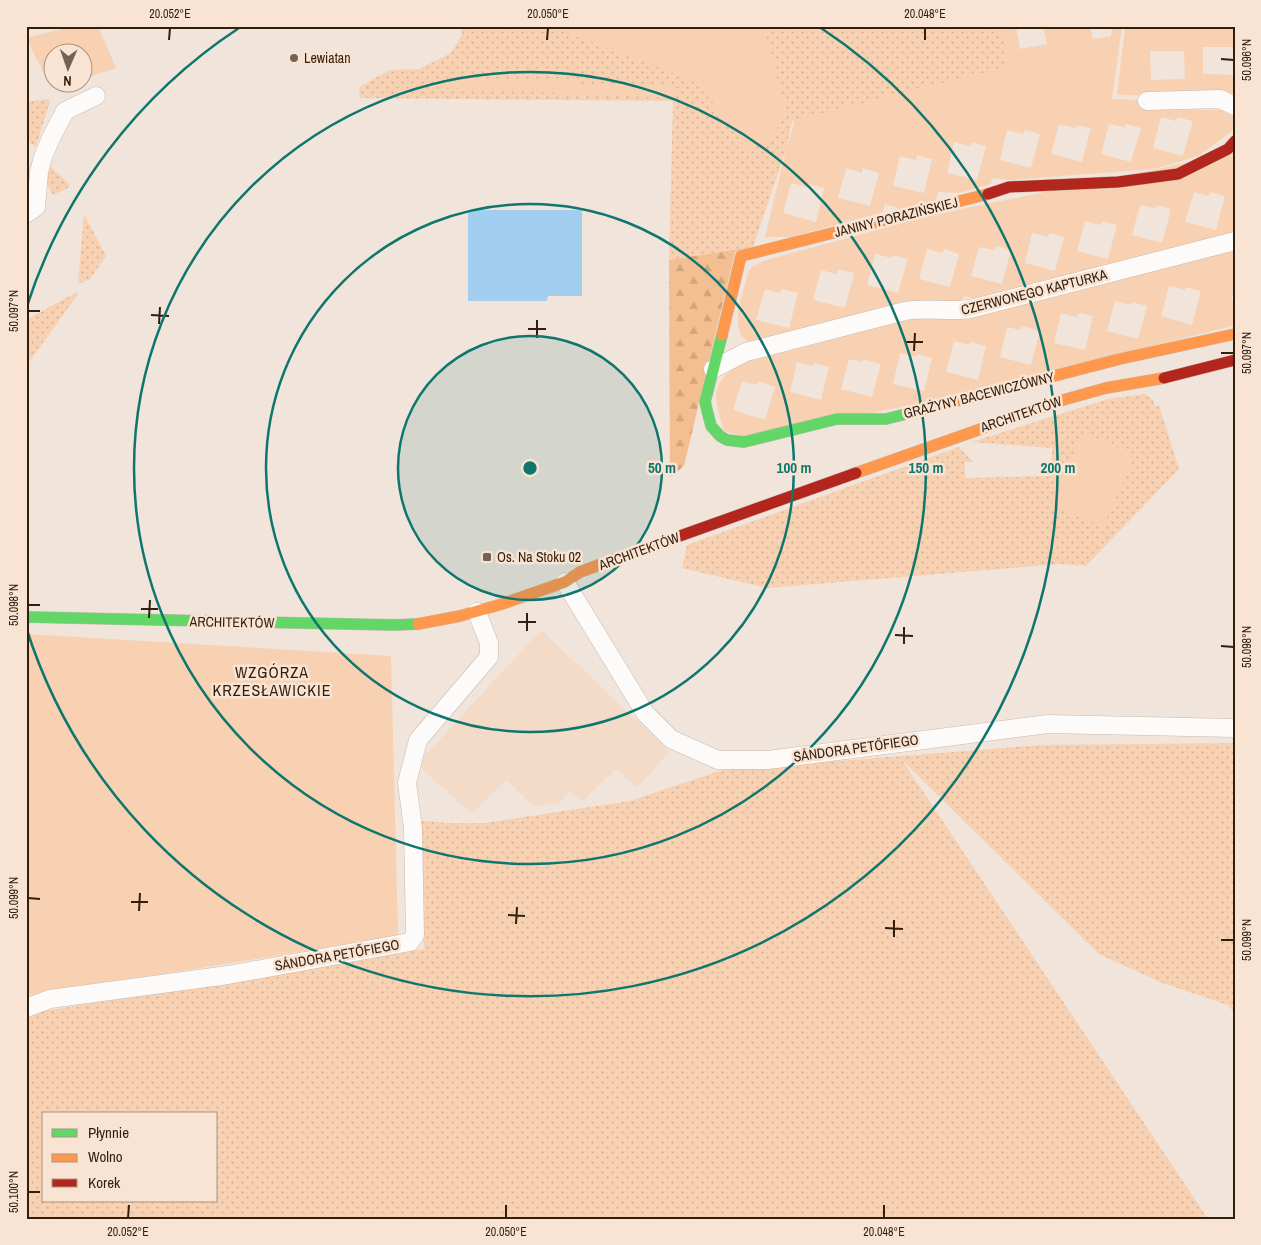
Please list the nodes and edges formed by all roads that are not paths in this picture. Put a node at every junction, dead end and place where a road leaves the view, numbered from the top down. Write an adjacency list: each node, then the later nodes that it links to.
1 (96, 96): 5 (street)
2 (1147, 101): 3 (street)
3 (1235, 106)
4 (1235, 141): 7 (street, JANINY PORAZIŃSKIEJ)
5 (26, 214)
6 (1235, 242): 9 (street, CZERWONEGO KAPTURKA)
7 (723, 325): 9 (street); 11 (street, JANINY PORAZIŃSKIEJ)
8 (1235, 334): 12 (street, GRAŻYNY BACEWICZÓWNY)
9 (746, 352): 11 (street, CZERWONEGO KAPTURKA)
10 (1235, 360): 13 (street, ARCHITEKTÓW)
11 (713, 369): 12 (street, JANINY PORAZIŃSKIEJ)
12 (722, 439)
13 (565, 582): 14 (street, ARCHITEKTÓW); 16 (street, SÁNDORA PETŐFIEGO)
14 (477, 612): 15 (street, ARCHITEKTÓW); 17 (street, SÁNDORA PETŐFIEGO)
15 (26, 618)
16 (1235, 728)
17 (26, 1008)

